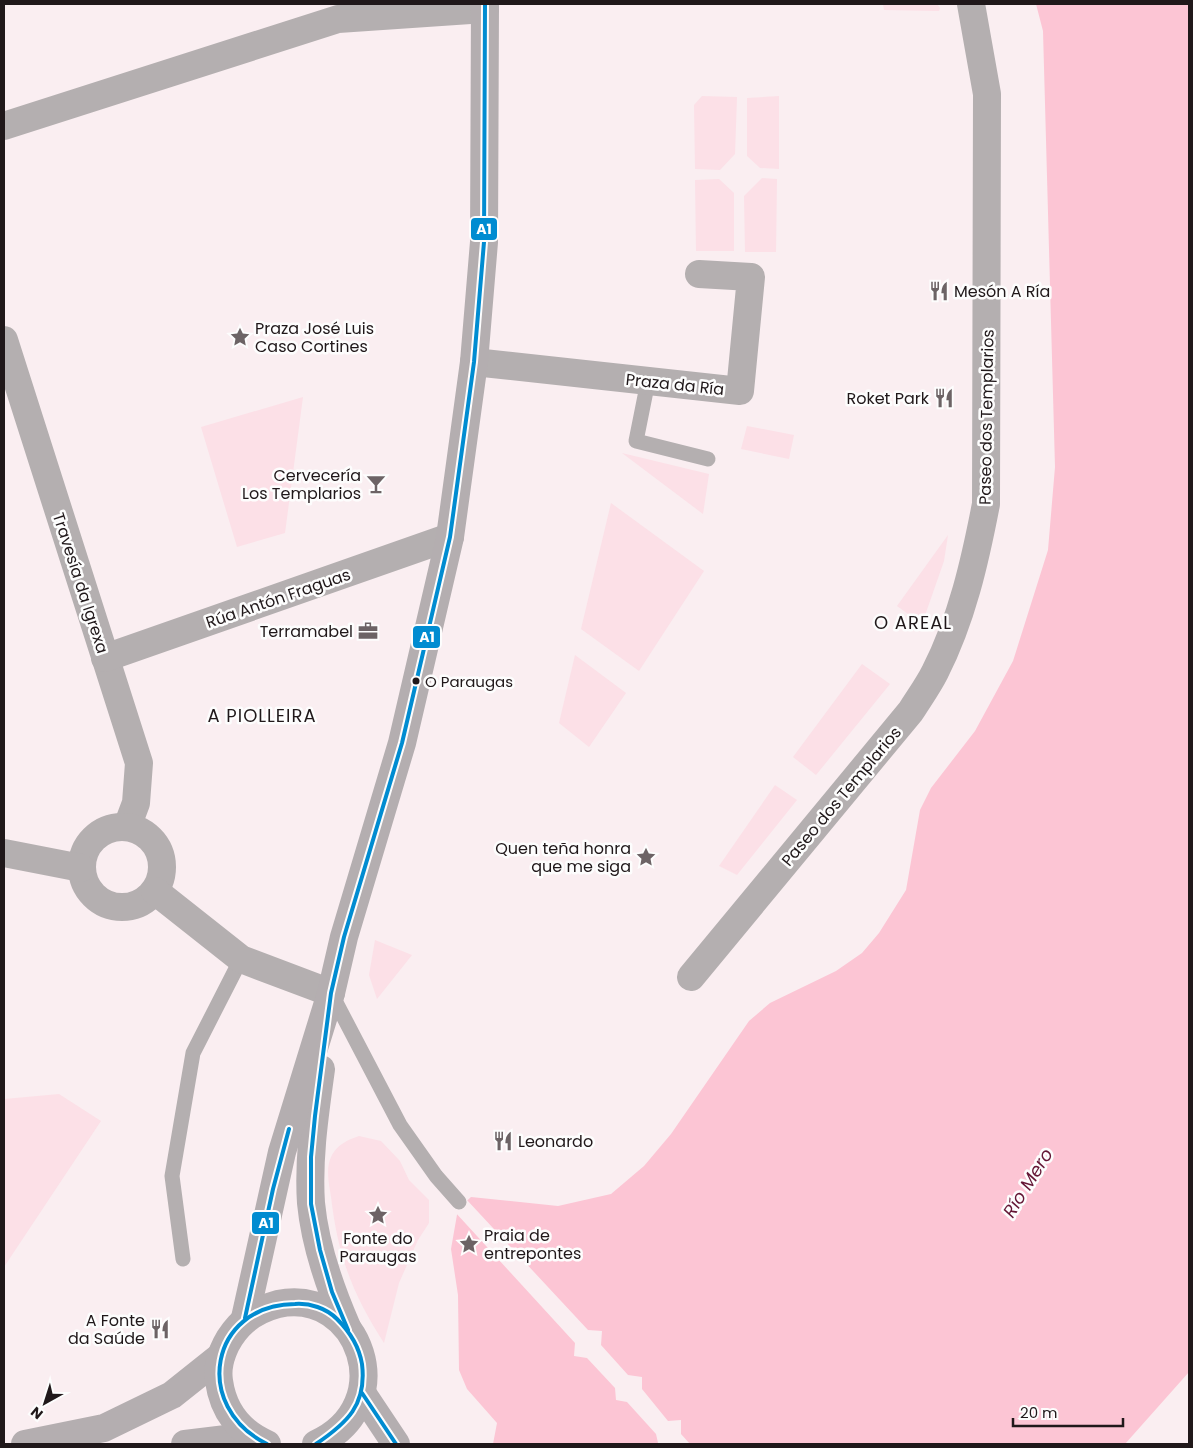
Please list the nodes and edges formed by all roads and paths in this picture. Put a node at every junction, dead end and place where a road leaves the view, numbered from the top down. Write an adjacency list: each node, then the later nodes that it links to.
1 (971, 4): 16 (street, Paseo dos Templarios)
2 (485, 6): 3 (street); 6 (main road)
3 (4, 126)
4 (699, 274): 7 (street, Praza da Ría)
5 (4, 340): 10 (street, Travesía da Igrexa)
6 (474, 362): 7 (street, Praza da Ría); 9 (main road)
7 (648, 381): 8 (lane)
8 (708, 459)
9 (450, 538): 10 (street, Rúa Antón Fraguas); 17 (main road)
10 (105, 658): 11 (street, Travesía da Igrexa)
11 (127, 827): 13 (street); 14 (street)
12 (4, 853): 13 (street)
13 (81, 868): 14 (street)
14 (155, 892): 15 (street)
15 (241, 959): 17 (street); 19 (lane)
16 (691, 977)
17 (331, 993): 18 (lane); 20 (main road); 21 (main road)
18 (459, 1202)
19 (183, 1259)
20 (245, 1318): 21 (main road); 22 (main road)
21 (348, 1330): 23 (main road)
22 (221, 1356): 24 (main road); 25 (main road)
23 (362, 1393): 27 (main road); 28 (main road)
24 (259, 1440): 26 (main road)
25 (24, 1444)
26 (185, 1444)
27 (316, 1444)
28 (396, 1444)

